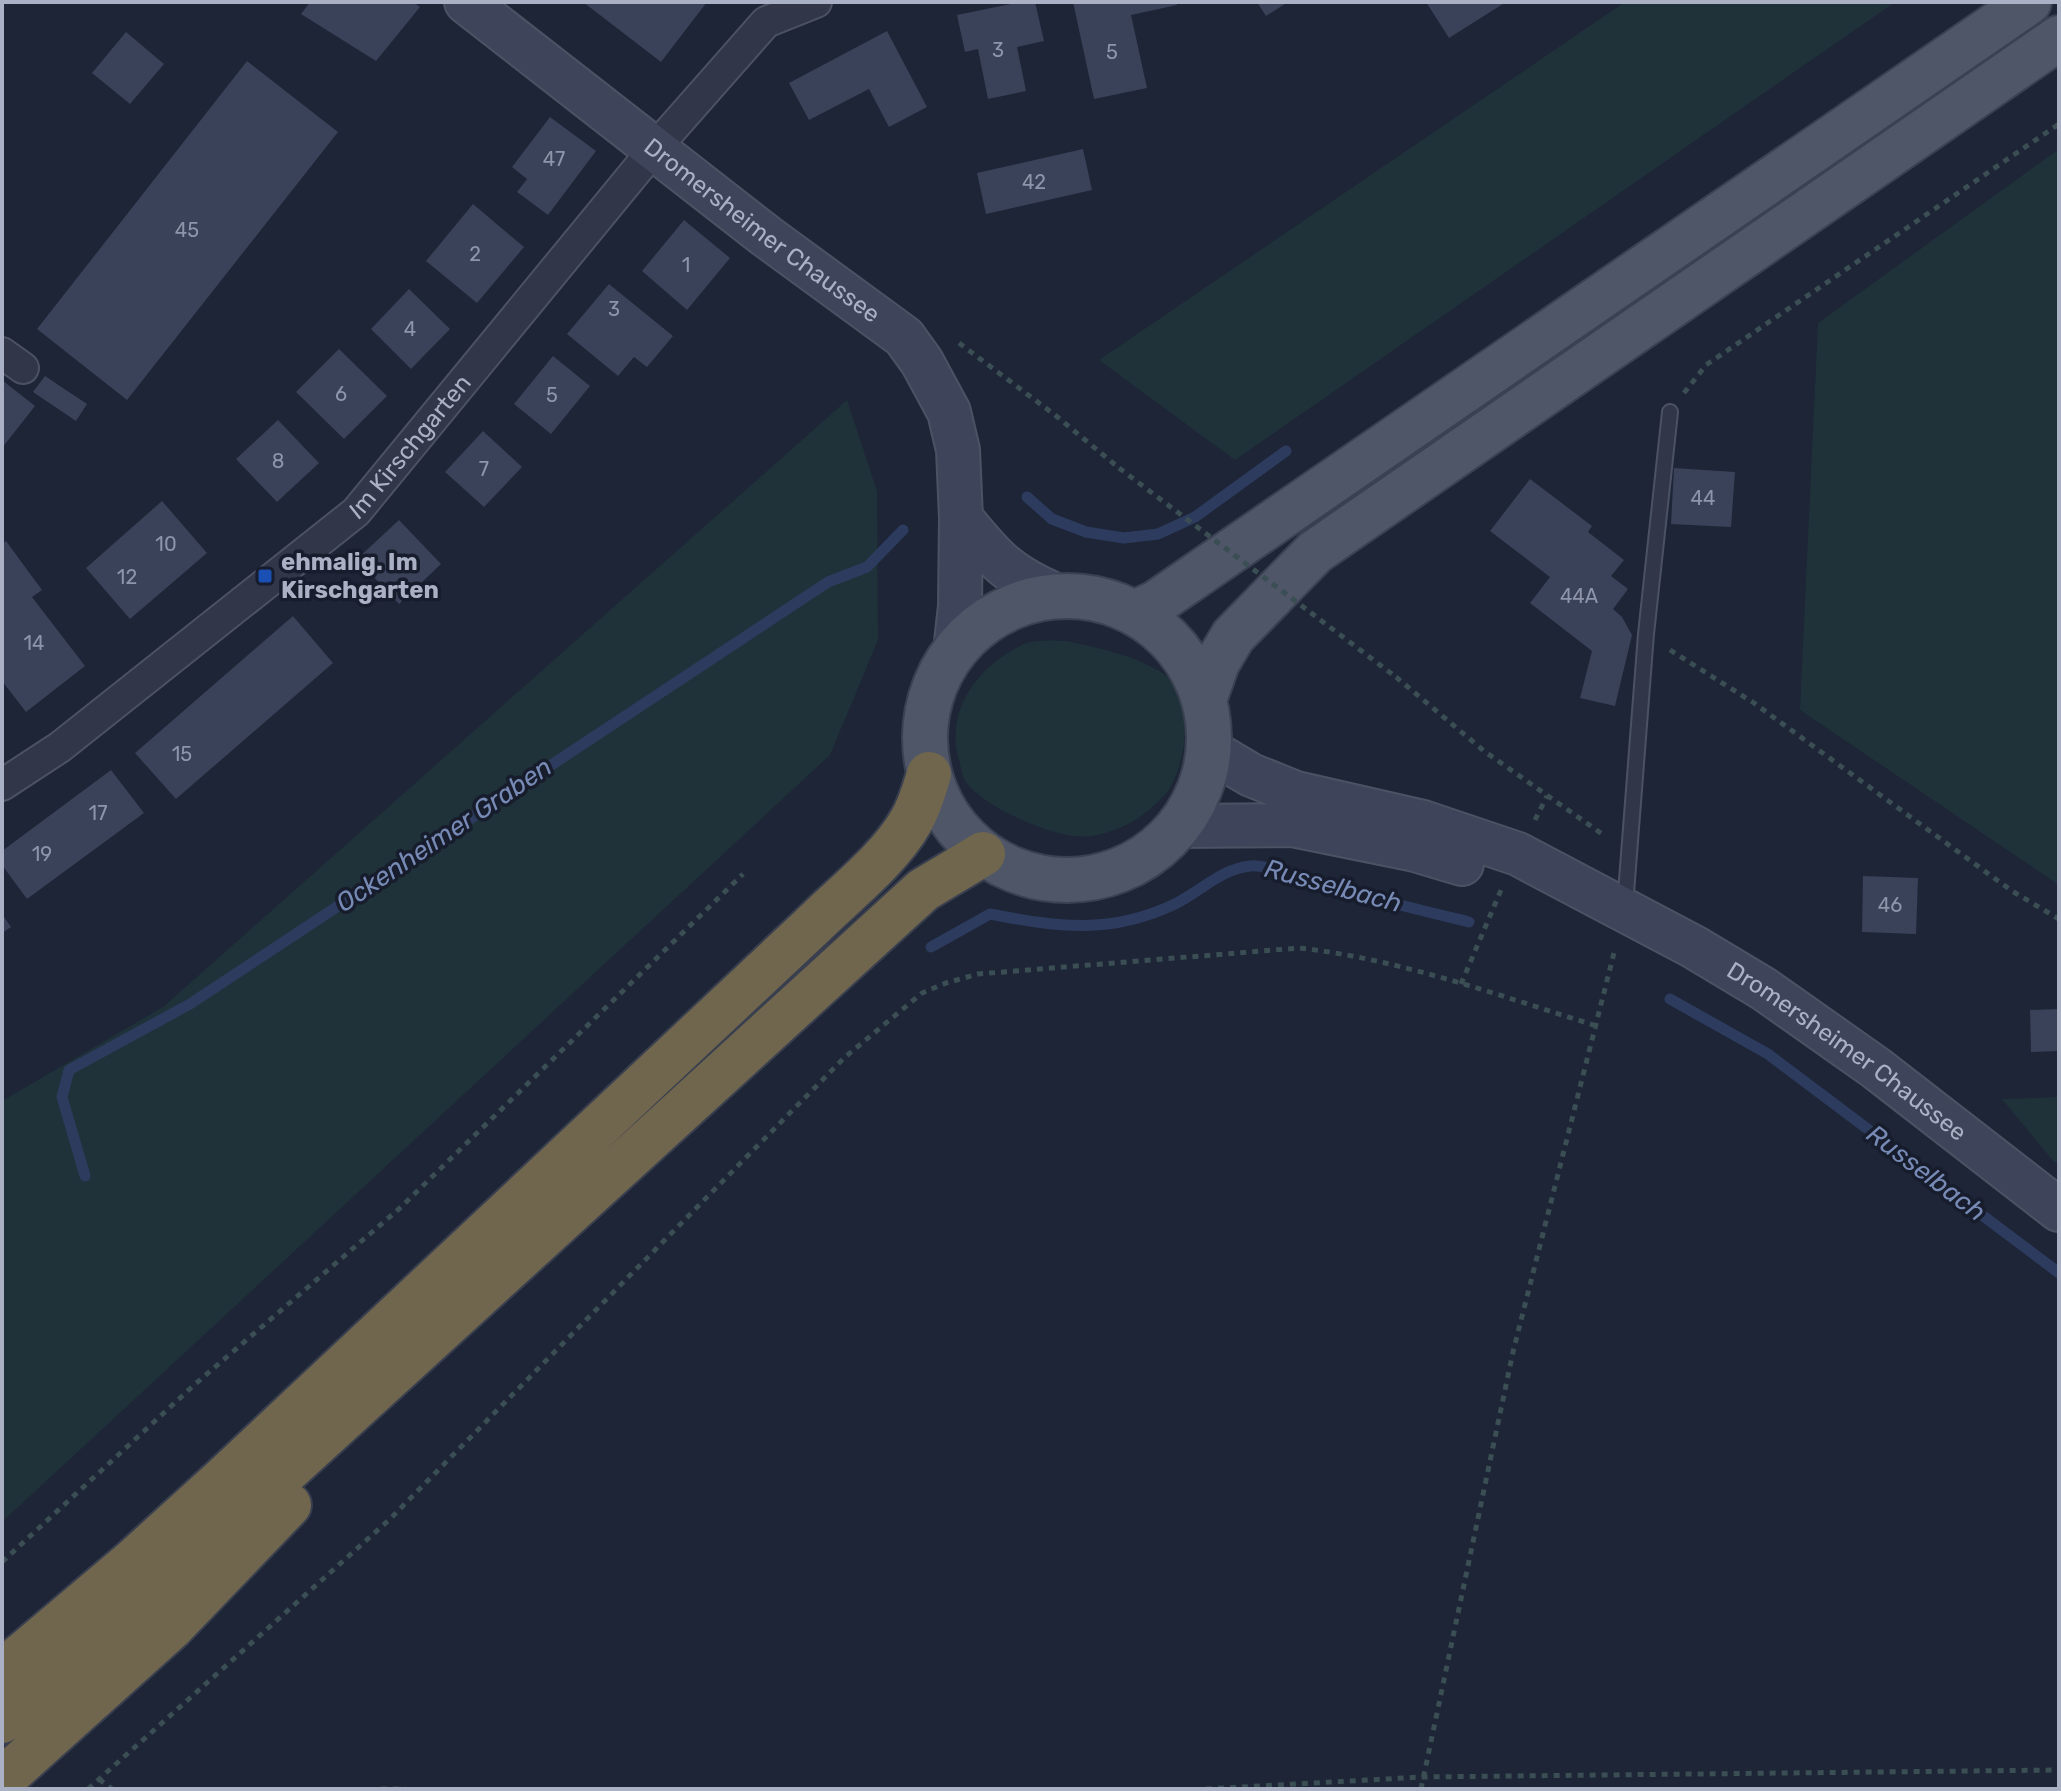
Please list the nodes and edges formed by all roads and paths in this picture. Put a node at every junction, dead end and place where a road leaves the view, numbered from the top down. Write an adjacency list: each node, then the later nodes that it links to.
1 (466, 2): 7 (main road, Dromersheimer Chaussee)
2 (816, 2): 4 (street)
3 (2029, 2): 12 (main road)
4 (765, 12): 7 (street, Im Kirschgarten)
5 (2059, 38): 15 (main road)
6 (2059, 124): 8 (path)
7 (655, 148): 10 (main road, Dromersheimer Chaussee); 18 (street, Im Kirschgarten)
8 (1670, 412): 13 (lane)
9 (1119, 468): 20 (path, bridge)
10 (961, 518): 11 (main road); 14 (main road, Dromersheimer Chaussee)
11 (1058, 596): 12 (main road); 14 (main road)
12 (1134, 613): 15 (main road)
13 (1646, 634): 20 (lane); 25 (path)
14 (955, 651): 17 (main road)
15 (1204, 700): 16 (main road)
16 (1209, 750): 19 (main road); 24 (main road, Dromersheimer Chaussee)
17 (929, 774): 21 (main road); 31 (highway)
18 (2, 785)
19 (1179, 826): 21 (main road); 23 (main road, Dromersheimer Chaussee)
20 (1631, 853): 24 (lane)
21 (983, 854): 29 (highway)
22 (743, 874): 30 (path)
23 (1507, 877): 24 (main road, Dromersheimer Chaussee); 26 (path)
24 (1624, 910): 27 (path); 28 (main road, Dromersheimer Chaussee)
25 (2059, 919)
26 (1461, 984): 27 (path); 35 (path)
27 (1597, 1026): 34 (path)
28 (2059, 1210)
29 (457, 1318): 32 (highway); 36 (highway)
30 (2, 1562)
31 (2, 1672)
32 (2, 1721)
33 (2059, 1770): 34 (path)
34 (1421, 1777): 41 (path); 42 (path)
35 (99, 1779): 37 (path); 38 (path)
36 (2, 1780)
37 (88, 1789)
38 (112, 1789)
39 (381, 1789): 40 (path)
40 (406, 1789)
41 (1206, 1789)
42 (1421, 1789)

